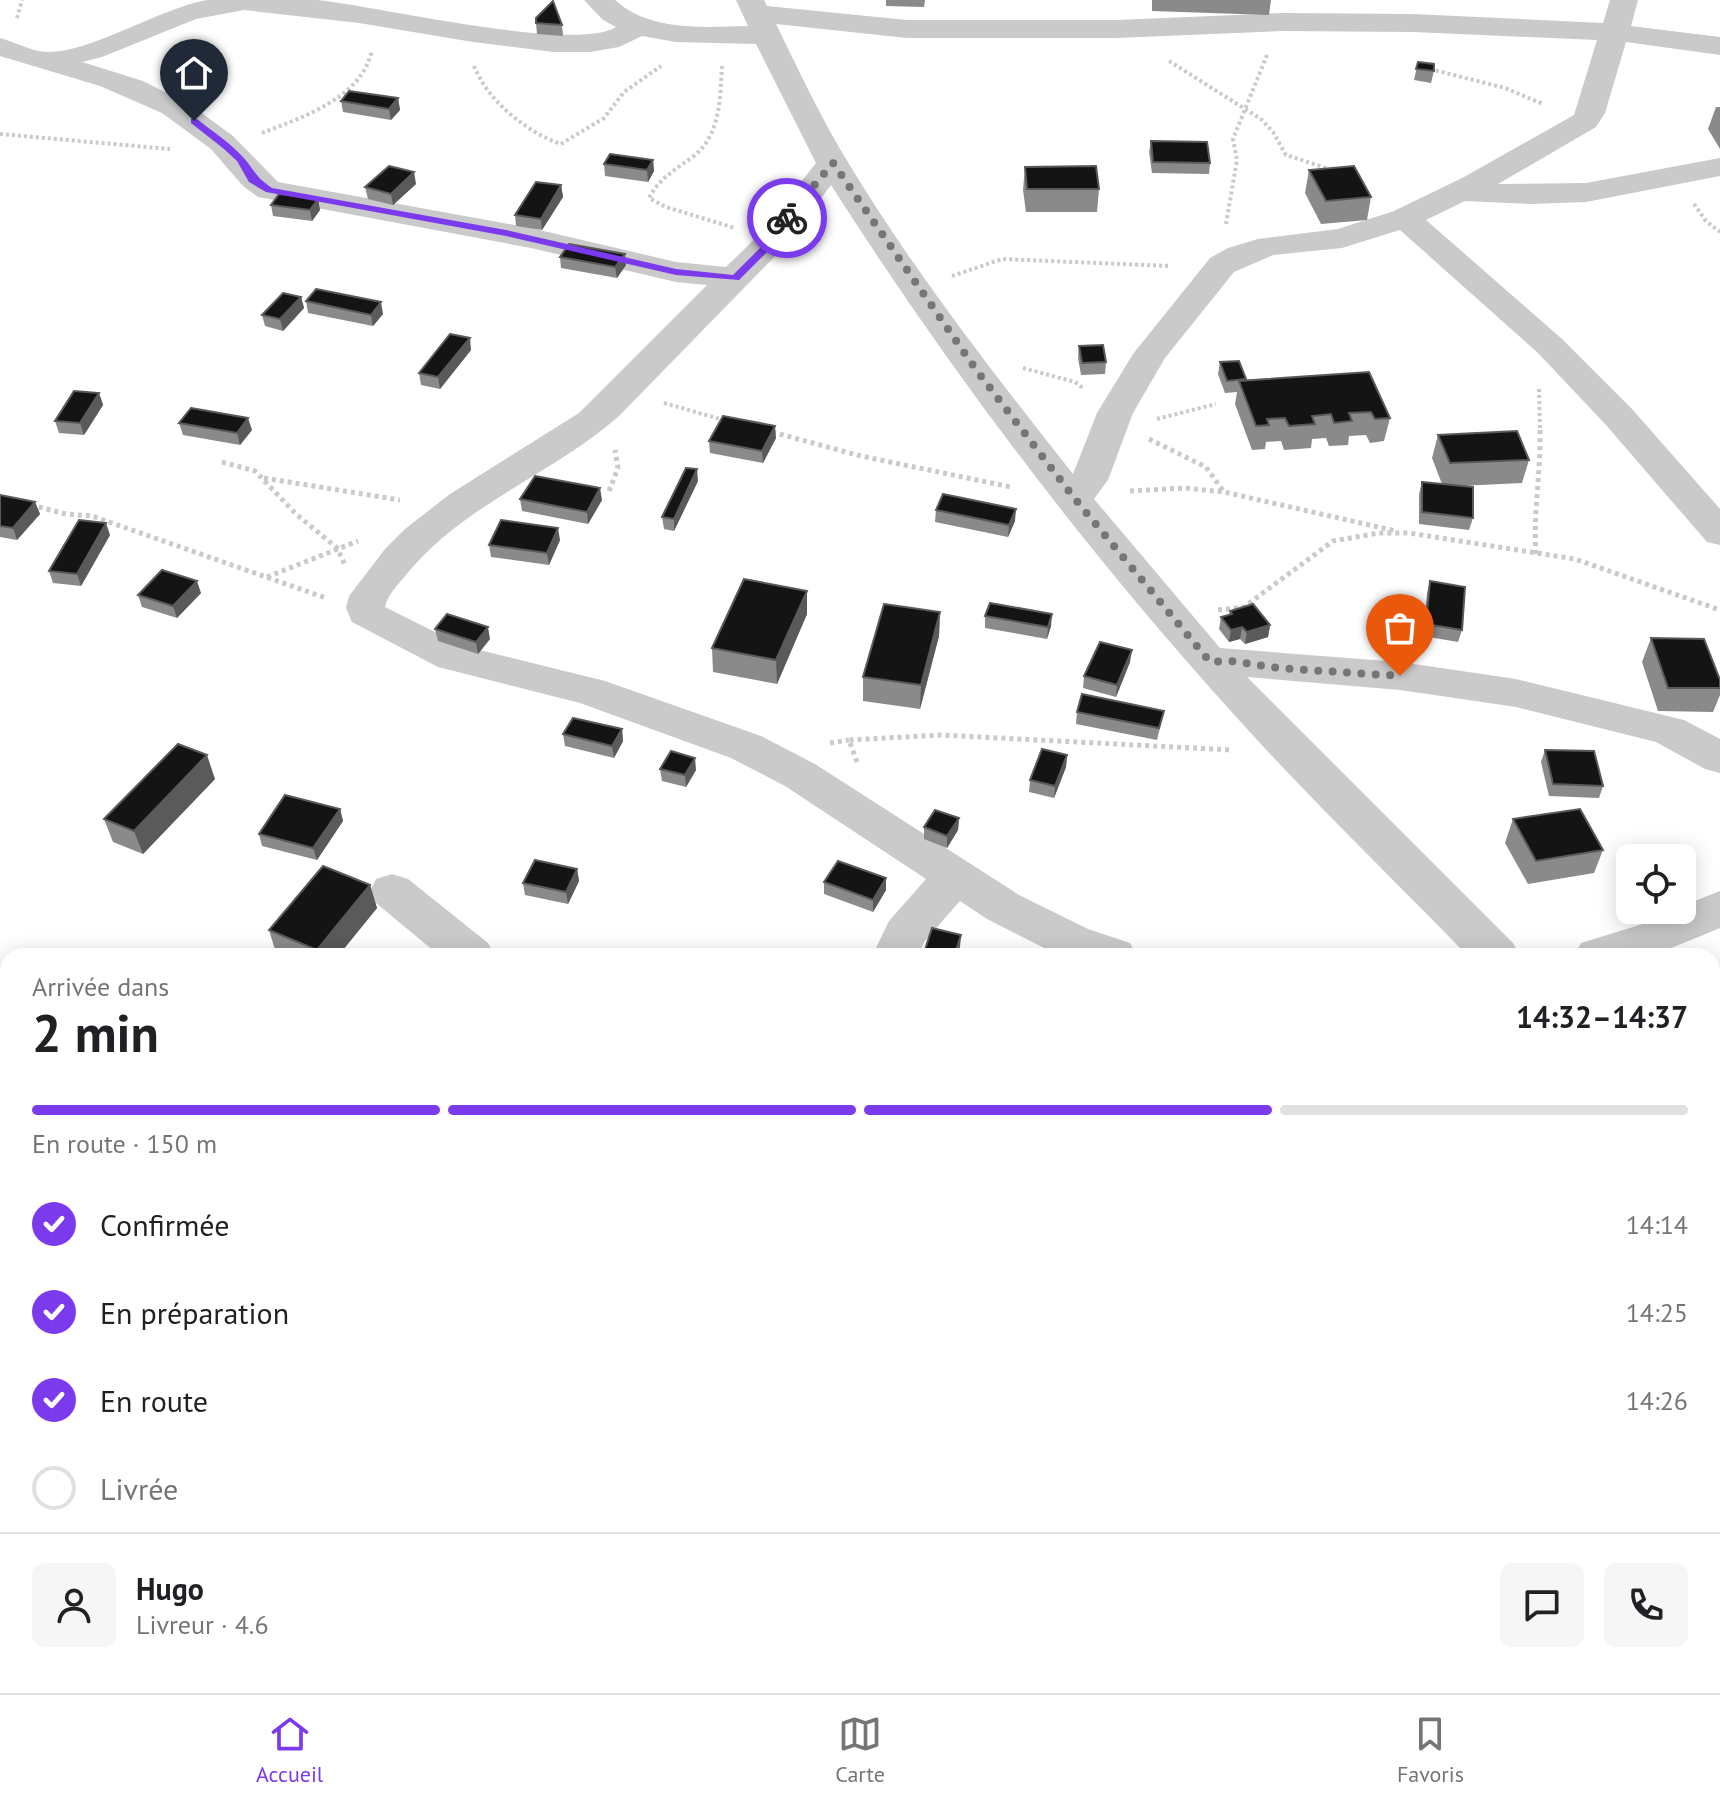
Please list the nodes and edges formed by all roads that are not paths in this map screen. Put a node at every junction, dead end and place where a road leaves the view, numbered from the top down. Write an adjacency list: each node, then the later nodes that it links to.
1 (598, 0): 7 (street)
2 (1624, 0): 8 (street)
3 (236, 1): 7 (street); 11 (street)
4 (824, 11): 5 (street); 6 (street)
5 (1292, 15): 8 (street)
6 (758, 16): 7 (street); 13 (street)
7 (636, 27)
8 (1613, 32): 9 (street); 15 (street)
9 (1720, 46)
10 (0, 47): 11 (street)
11 (41, 62): 12 (street); 17 (street)
12 (0, 73)
13 (833, 163): 17 (street); 18 (street)
14 (1720, 167): 15 (street)
15 (1460, 191): 16 (street)
16 (1405, 218): 18 (street); 19 (street)
17 (735, 278): 22 (street)
18 (1075, 499): 20 (street)
19 (1720, 533)
20 (1210, 662): 21 (street); 28 (street)
21 (1720, 758)
22 (955, 877): 26 (street); 27 (street)
23 (392, 891): 25 (street)
24 (1720, 908): 29 (street)
25 (462, 948)
26 (898, 948)
27 (1090, 948)
28 (1489, 948)
29 (1622, 948)

